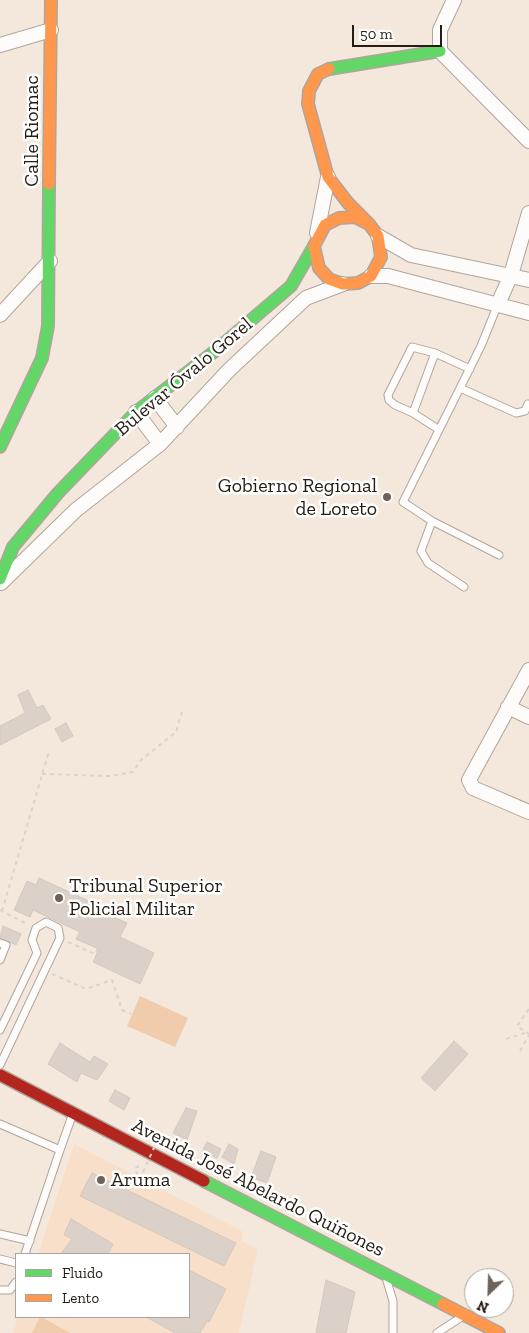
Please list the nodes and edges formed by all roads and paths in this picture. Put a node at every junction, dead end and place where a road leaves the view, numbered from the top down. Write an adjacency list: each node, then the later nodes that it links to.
1 (52, 0): 3 (street, Calle Riomac)
2 (454, 0): 5 (street)
3 (51, 30): 4 (street); 12 (street, Calle Riomac)
4 (0, 45)
5 (440, 51): 6 (street); 7 (street)
6 (529, 142)
7 (328, 178): 9 (street); 11 (street)
8 (529, 213): 13 (street)
9 (369, 224): 10 (street); 11 (street, Bulevar Óvalo Gorel)
10 (378, 236): 13 (street); 14 (street)
11 (315, 242): 16 (street); 23 (street, Bulevar Óvalo Gorel)
12 (50, 261): 19 (street); 30 (street, Calle Riomac)
13 (511, 275): 15 (street); 17 (street)
14 (371, 276): 16 (street, Bulevar Óvalo Gorel); 17 (street, Bulevar Óvalo Gorel)
15 (529, 280)
16 (343, 284): 27 (street, Bulevar Óvalo Gorel)
17 (498, 304): 18 (street, Bulevar Óvalo Gorel); 21 (lane)
18 (529, 313)
19 (0, 315)
20 (435, 353): 21 (lane); 26 (lane); 26 (lane)
21 (470, 369): 22 (lane)
22 (460, 388): 24 (lane); 28 (lane)
23 (155, 398): 25 (street, Bulevar Óvalo Gorel); 27 (street)
24 (528, 404)
25 (136, 412): 29 (street); 33 (street, Bulevar Óvalo Gorel)
26 (413, 414): 28 (lane)
27 (177, 427): 29 (street, Bulevar Óvalo Gorel)
28 (438, 429): 31 (lane)
29 (160, 444): 34 (street, Bulevar Óvalo Gorel)
30 (0, 447)
31 (432, 521): 32 (lane); 35 (lane)
32 (499, 555)
33 (0, 579)
34 (0, 584)
35 (464, 587)
36 (529, 670): 37 (street)
37 (508, 707): 39 (street); 42 (street)
38 (182, 712): 41 (path)
39 (529, 717)
40 (49, 751): 41 (path)
41 (42, 774): 43 (path)
42 (529, 812)
43 (1, 911): 45 (path)
44 (112, 917): 46 (path)
45 (36, 928): 46 (lane); 52 (lane)
46 (60, 938): 49 (lane)
47 (0, 943): 48 (lane)
48 (0, 960)
49 (45, 971): 51 (path); 56 (lane)
50 (529, 1009): 53 (path)
51 (130, 1014)
52 (0, 1030)
53 (528, 1034): 54 (path); 55 (path)
54 (506, 1039)
55 (520, 1051)
56 (0, 1065)
57 (0, 1075): 58 (street, Avenida José Abelardo Quiñones)
58 (73, 1113): 61 (lane); 68 (street, Avenida José Abelardo Quiñones)
59 (0, 1124): 61 (lane)
60 (159, 1138): 62 (path, bridge)
61 (60, 1150): 64 (lane)
62 (143, 1171)
63 (0, 1234): 64 (lane)
64 (30, 1241): 65 (lane)
65 (25, 1253)
66 (0, 1259): 67 (lane)
67 (15, 1262)
68 (385, 1276): 71 (street, Avenida José Abelardo Quiñones); 73 (lane)
69 (15, 1283): 70 (lane)
70 (0, 1290)
71 (464, 1316): 74 (lane)
72 (468, 1318): 75 (street, Avenida José Abelardo Quiñones)
73 (393, 1333)
74 (438, 1333)
75 (499, 1333)

